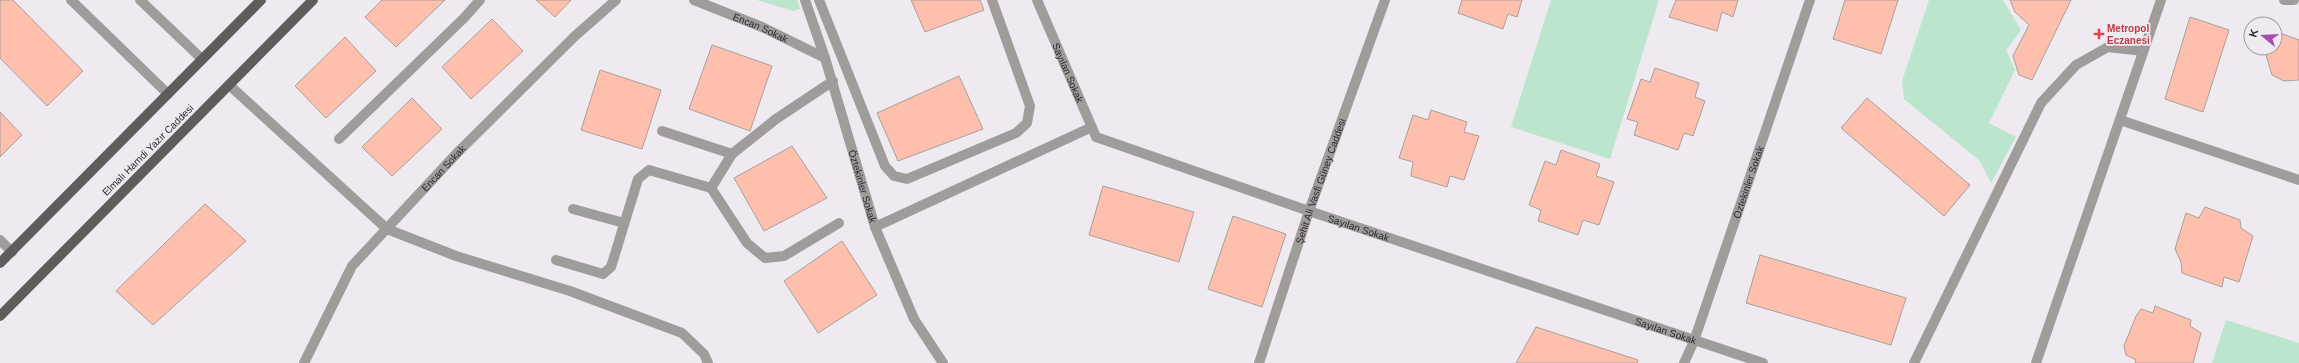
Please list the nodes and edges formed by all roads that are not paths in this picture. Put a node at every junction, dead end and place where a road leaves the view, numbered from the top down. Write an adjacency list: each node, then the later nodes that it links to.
1 (71, 0): 22 (street)
2 (140, 0): 19 (street)
3 (261, 0): 19 (main road)
4 (313, 0): 21 (main road, Elmalı Hamdi Yazır Caddesi)
5 (480, 0): 26 (street)
6 (616, 0): 35 (street, Encan Sokak)
7 (694, 0): 18 (street, Encan Sokak)
8 (805, 0): 18 (street, Öztekinler Sokak)
9 (820, 0): 10 (street)
10 (992, 0)
11 (1037, 0): 24 (street, Sayılan Sokak)
12 (1385, 0): 31 (street, Şehit Ali Vasfi Güney Caddesi)
13 (1810, 0): 41 (street, Öztekinler Sokak)
14 (2161, 0): 17 (street)
15 (2284, 0): 16 (street)
16 (2294, 0)
17 (2143, 51): 23 (street); 48 (street)
18 (825, 58): 20 (street, Öztekinler Sokak)
19 (202, 59): 22 (main road)
20 (832, 81): 27 (street); 34 (street, Öztekinler Sokak)
21 (229, 85): 35 (street); 40 (main road, Elmalı Hamdi Yazır Caddesi)
22 (168, 94): 37 (main road)
23 (2120, 120): 28 (street); 49 (street)
24 (1092, 127): 31 (street, Sayılan Sokak); 34 (street)
25 (662, 131): 27 (street)
26 (339, 139)
27 (732, 154): 29 (street)
28 (2299, 180)
29 (711, 188): 32 (street); 33 (street)
30 (573, 209): 32 (street)
31 (1309, 211): 41 (street, Sayılan Sokak); 45 (street, Şehit Ali Vasfi Güney Caddesi)
32 (624, 223): 38 (street)
33 (839, 223)
34 (875, 227): 44 (street, Öztekinler Sokak)
35 (387, 229): 42 (street, Encan Sokak); 43 (street)
36 (0, 240): 37 (street)
37 (12, 252): 39 (main road)
38 (556, 260)
39 (0, 263)
40 (0, 316)
41 (1694, 341): 46 (street, Öztekinler Sokak); 47 (street, Sayılan Sokak)
42 (304, 363)
43 (708, 363)
44 (943, 363)
45 (1259, 363)
46 (1684, 363)
47 (1763, 363)
48 (1914, 363)
49 (2036, 363)

